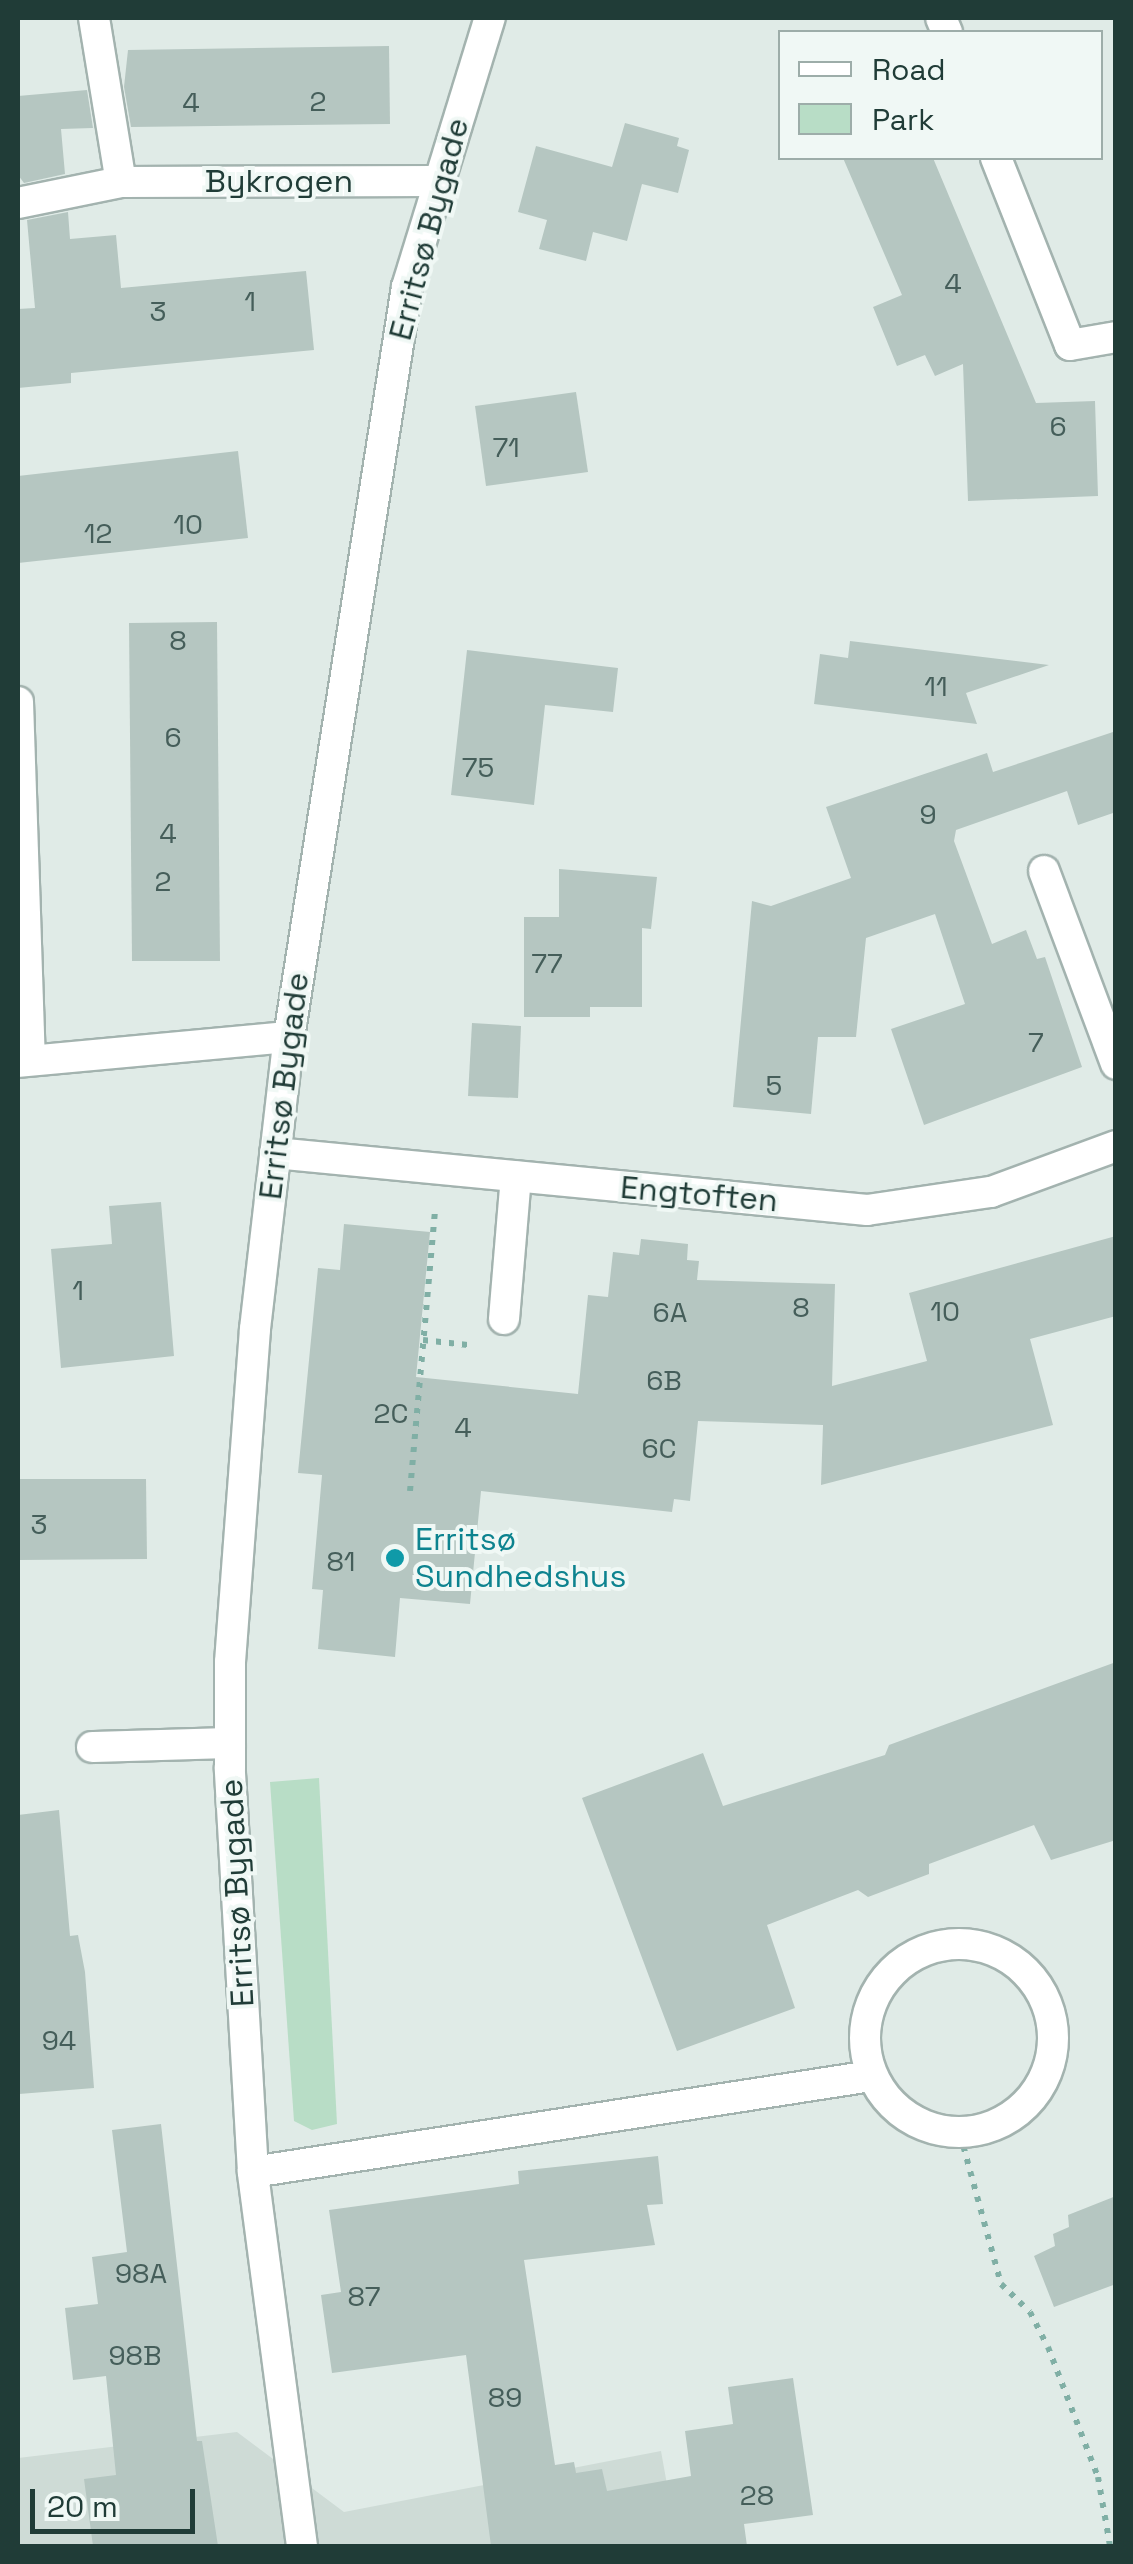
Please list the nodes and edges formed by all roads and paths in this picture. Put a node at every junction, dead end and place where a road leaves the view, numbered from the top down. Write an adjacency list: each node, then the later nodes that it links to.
1 (94, 18): 5 (street)
2 (490, 18): 4 (street, Erritsø Bygade)
3 (997, 160): 7 (street)
4 (436, 181): 5 (street, Bykrogen); 10 (street, Erritsø Bygade)
5 (121, 182): 6 (street, Bykrogen)
6 (18, 203)
7 (1116, 337)
8 (18, 702): 11 (street)
9 (1044, 871): 12 (street)
10 (289, 1037): 11 (street); 14 (street, Erritsø Bygade)
11 (24, 1061)
12 (1116, 1064)
13 (1116, 1146): 16 (street, Engtoften)
14 (275, 1154): 15 (street, Engtoften); 19 (street, Erritsø Bygade)
15 (438, 1169): 16 (street, Engtoften); 18 (path)
16 (516, 1177): 17 (street)
17 (504, 1318)
18 (410, 1491)
19 (230, 1743): 20 (street); 23 (street, Erritsø Bygade)
20 (92, 1747)
21 (870, 2076): 22 (street); 22 (street); 23 (street)
22 (960, 2134): 25 (path)
23 (253, 2172): 24 (street, Erritsø Bygade)
24 (302, 2546)
25 (1110, 2546)

